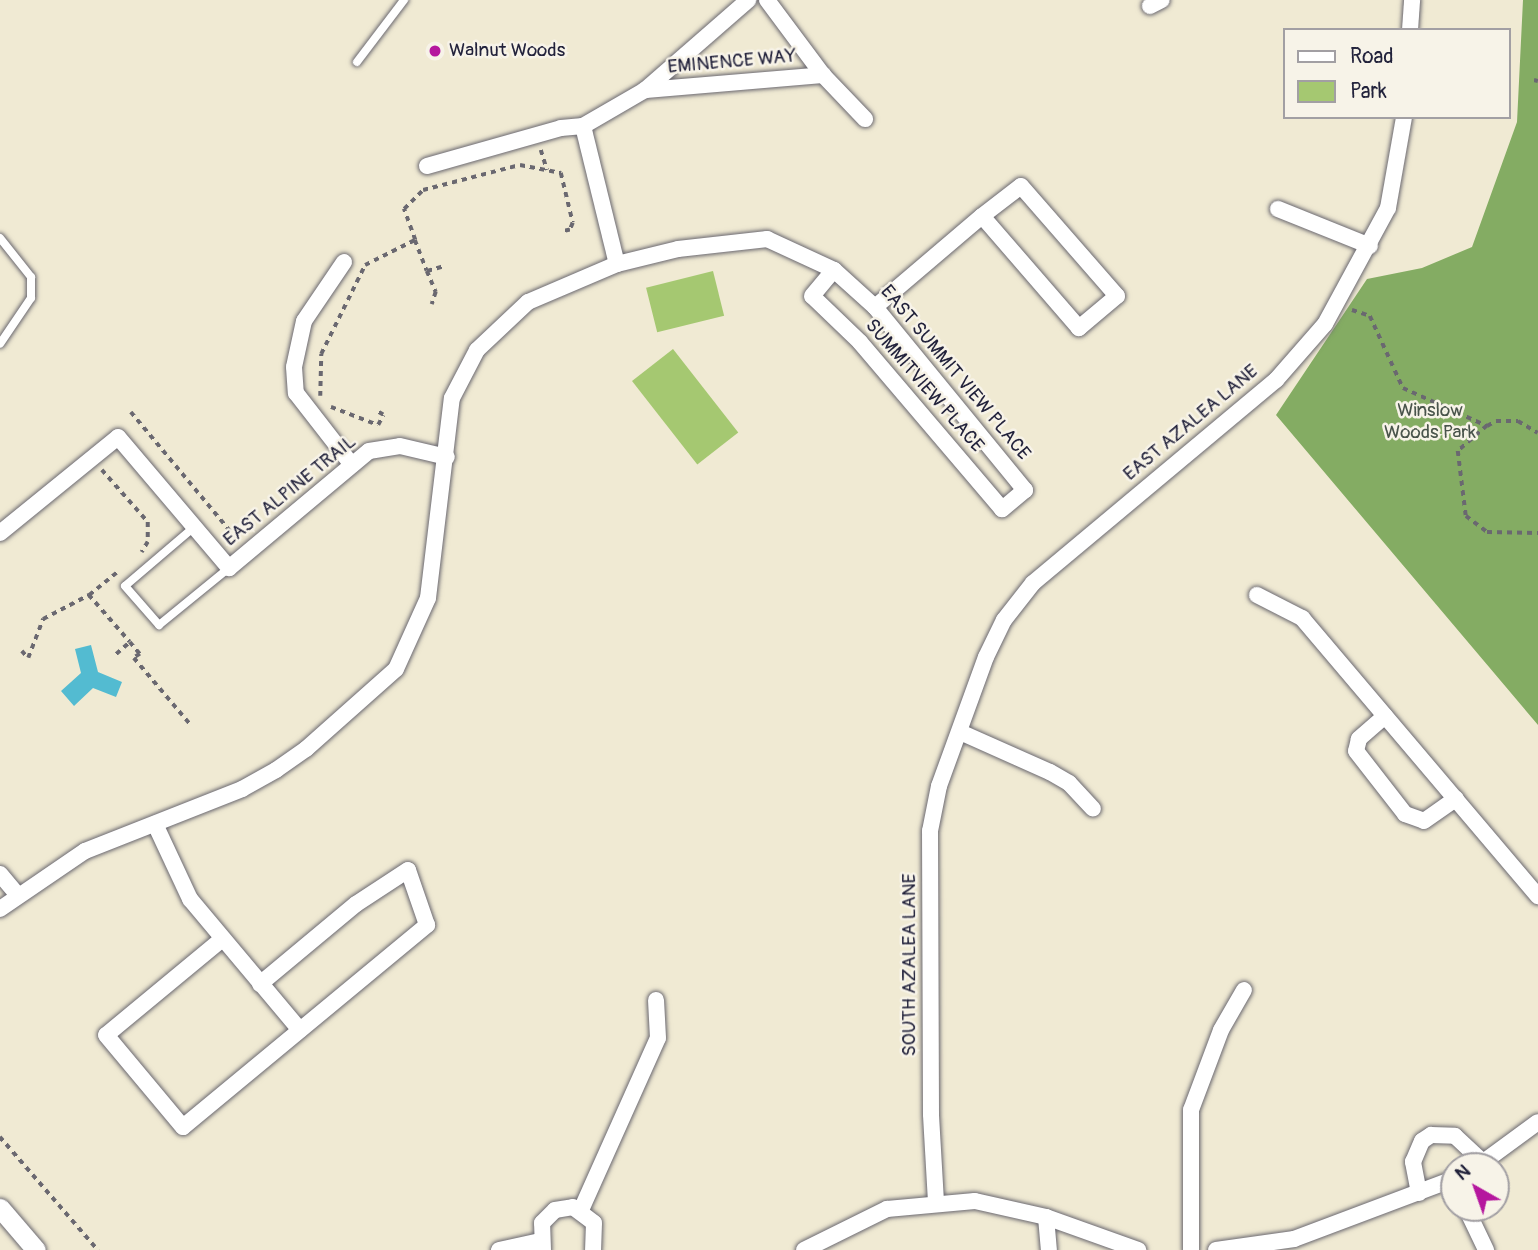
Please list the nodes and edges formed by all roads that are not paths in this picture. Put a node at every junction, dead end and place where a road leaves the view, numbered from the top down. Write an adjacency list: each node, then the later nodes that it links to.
1 (404, 0): 6 (lane)
2 (748, 0): 8 (street, EMINENCE WAY)
3 (767, 0): 7 (street, EMINENCE WAY)
4 (1412, 0): 5 (street)
5 (1410, 28)
6 (357, 62)
7 (824, 75): 8 (street, EMINENCE WAY); 10 (street, EMINENCE WAY)
8 (645, 90): 11 (street, EMINENCE WAY)
9 (1404, 119): 16 (street, EAST AZALEA LANE)
10 (865, 120)
11 (583, 127): 12 (street, EMINENCE WAY); 18 (street)
12 (427, 166)
13 (1278, 209): 16 (street)
14 (982, 216): 14 (street); 20 (street)
15 (0, 238): 21 (lane)
16 (1370, 246): 30 (street, EAST AZALEA LANE)
17 (344, 262): 23 (street)
18 (617, 264): 19 (street, EAST SUMMIT VIEW PLACE); 22 (street, EAST SUMMIT VIEW PLACE)
19 (834, 270): 20 (street, EAST SUMMIT VIEW PLACE); 24 (street, SUMMITVIEW PLACE)
20 (875, 307): 24 (street, EAST SUMMIT VIEW PLACE)
21 (0, 344)
22 (447, 457): 23 (street, EAST ALPINE TRAIL); 33 (street, EAST SUMMIT VIEW PLACE)
23 (352, 465): 27 (street, EAST ALPINE TRAIL)
24 (1026, 490)
25 (193, 528): 26 (street, EAST ALPINE TRAIL); 27 (street, EAST ALPINE TRAIL); 27 (lane)
26 (0, 533)
27 (229, 568)
28 (1257, 595): 29 (street)
29 (1385, 716): 31 (street); 31 (street)
30 (960, 732): 32 (street); 48 (street, SOUTH AZALEA LANE)
31 (1456, 800): 36 (street)
32 (1093, 809)
33 (155, 824): 35 (street, EAST SUMMIT VIEW PLACE); 38 (street)
34 (0, 874): 35 (street)
35 (17, 894): 37 (street, EAST SUMMIT VIEW PLACE)
36 (1538, 897)
37 (0, 909)
38 (221, 940): 39 (street); 42 (street)
39 (260, 985): 42 (street); 42 (street)
40 (1244, 990): 62 (street)
41 (656, 1000): 50 (street)
42 (300, 1030)
43 (1538, 1122): 45 (street)
44 (1470, 1152): 47 (street)
45 (1497, 1152)
46 (1440, 1185): 47 (street)
47 (1419, 1193): 53 (street)
48 (936, 1202): 51 (street); 59 (street)
49 (0, 1208): 56 (street)
50 (581, 1210): 54 (street); 58 (street)
51 (1046, 1217): 55 (street); 60 (street)
52 (1473, 1222): 64 (street)
53 (1295, 1244): 63 (street)
54 (541, 1246): 57 (street)
55 (1114, 1246): 61 (street)
56 (36, 1250)
57 (499, 1250)
58 (593, 1250)
59 (804, 1250)
60 (1049, 1250)
61 (1138, 1250)
62 (1191, 1250)
63 (1216, 1250)
64 (1486, 1250)

